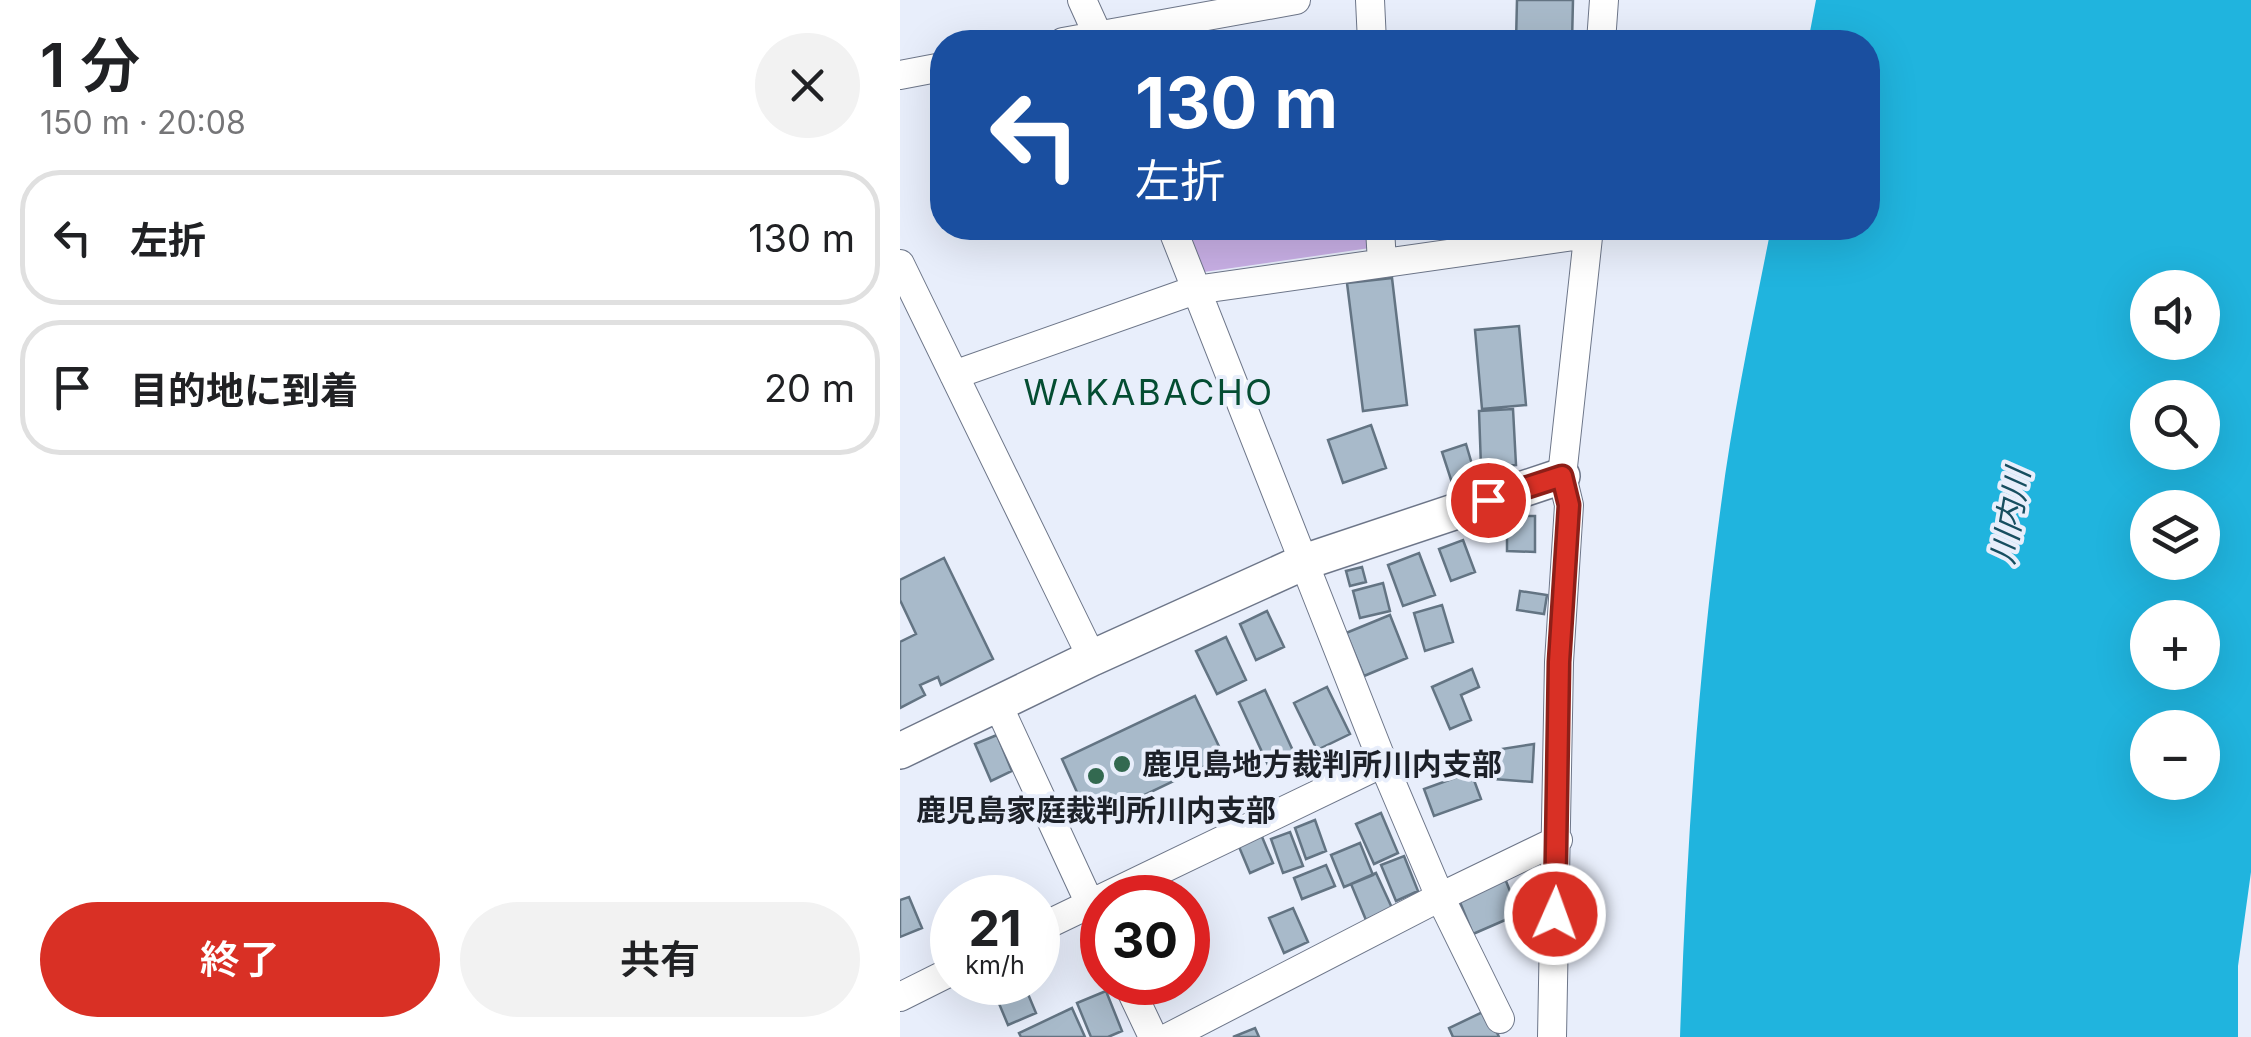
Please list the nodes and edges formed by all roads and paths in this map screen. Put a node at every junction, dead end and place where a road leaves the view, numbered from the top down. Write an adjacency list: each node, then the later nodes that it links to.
1 (1082, 0): 5 (street)
2 (1296, 0): 6 (street)
3 (1370, 0): 7 (street)
4 (1604, 0): 8 (street)
5 (1095, 30)
6 (1144, 30)
7 (1371, 30)
8 (1602, 30)
9 (930, 70): 10 (street)
10 (900, 76)
11 (1176, 240): 17 (street)
12 (1381, 240): 15 (street)
13 (1526, 240): 15 (street)
14 (1587, 240): 19 (street)
15 (1382, 263): 17 (street)
16 (900, 264): 18 (street)
17 (1195, 290): 18 (street); 20 (street)
18 (954, 375): 21 (street)
19 (1562, 476): 20 (street); 25 (street)
20 (1304, 562): 21 (street); 24 (street)
21 (1092, 658): 22 (street)
22 (998, 704): 23 (street); 27 (street)
23 (900, 751)
24 (1383, 763): 26 (street); 28 (street)
25 (1558, 840): 28 (street); 35 (street)
26 (1149, 875)
27 (1080, 881)
28 (1440, 897): 32 (street); 34 (street)
29 (930, 982): 30 (street)
30 (900, 998)
31 (1139, 1005): 33 (street)
32 (1500, 1018)
33 (1154, 1037)
34 (1169, 1037)
35 (1552, 1037)

